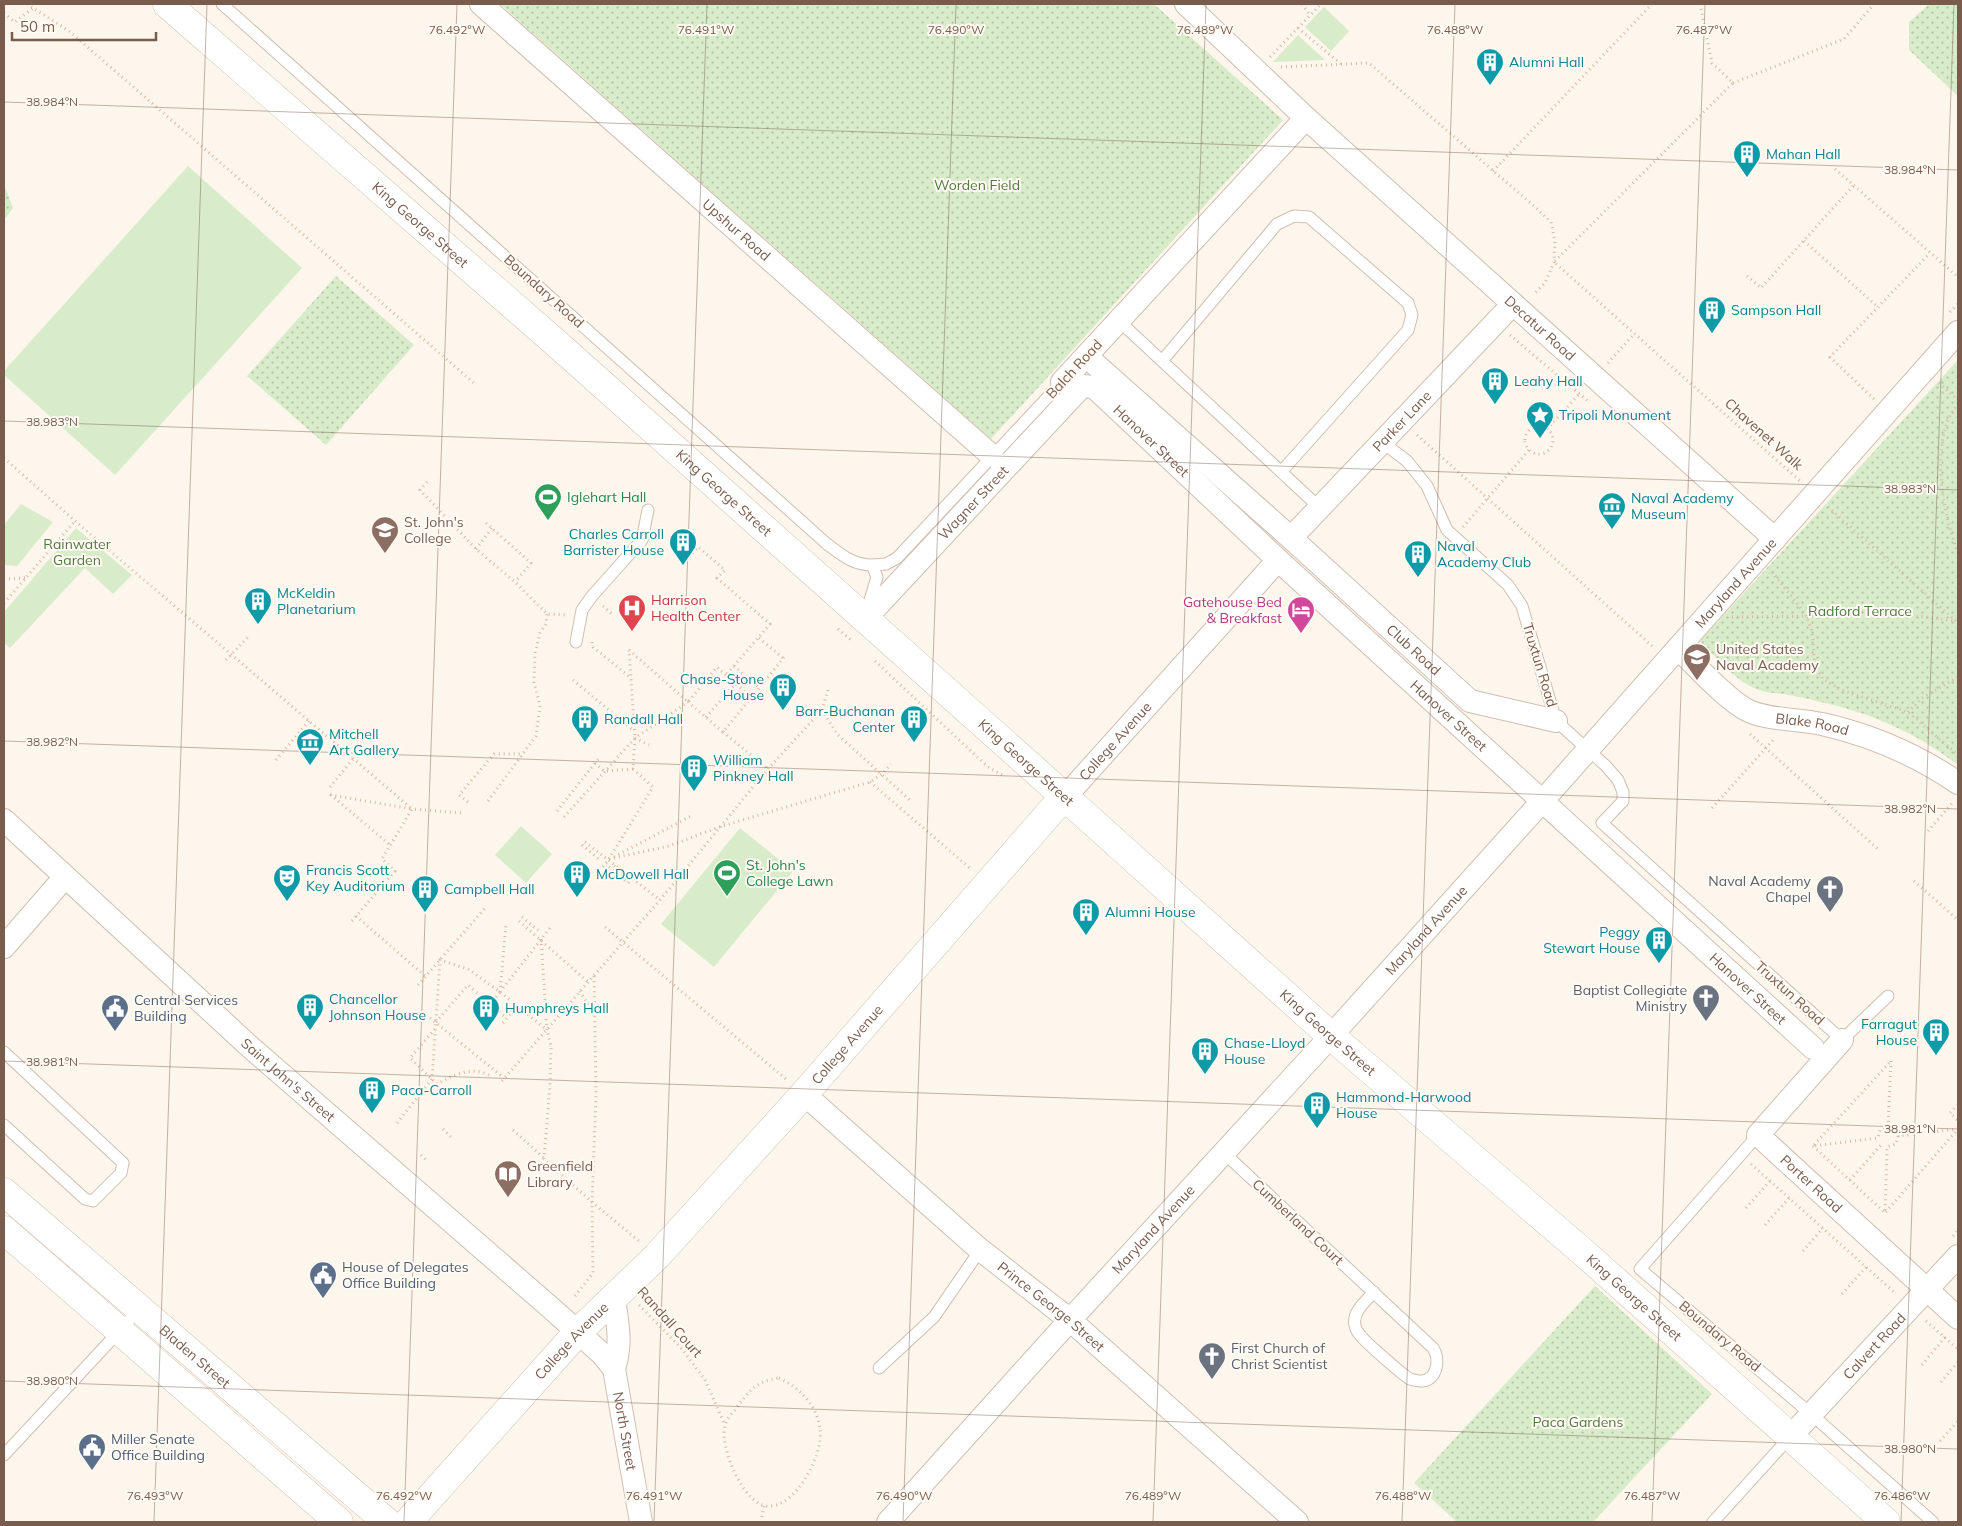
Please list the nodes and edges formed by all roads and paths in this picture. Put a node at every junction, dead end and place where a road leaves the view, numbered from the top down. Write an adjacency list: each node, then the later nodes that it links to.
1 (27, 4): 11 (path)
2 (167, 4): 72 (main road, King George Street)
3 (222, 4): 62 (lane, Boundary Road)
4 (481, 4): 44 (street, Upshur Road)
5 (1302, 4): 13 (path)
6 (1321, 4): 13 (path)
7 (1652, 4): 21 (path)
8 (1700, 4): 18 (path)
9 (1874, 4): 18 (path)
10 (1196, 7): 19 (street, Decatur Road)
11 (33, 8): 12 (path); 37 (path)
12 (4, 12)
13 (1310, 15): 14 (path)
14 (1298, 28): 15 (path); 16 (path)
15 (1266, 61)
16 (1341, 64): 17 (path); 21 (path)
17 (1273, 67)
18 (1733, 83): 25 (path)
19 (1306, 118): 29 (street, Decatur Road); 32 (street, Balch Road)
20 (1835, 169): 22 (path)
21 (1493, 171): 25 (path)
22 (1854, 185): 23 (path); 24 (path)
23 (1803, 241): 26 (path); 31 (path)
24 (1930, 253): 27 (path); 31 (path)
25 (1554, 262): 28 (path); 48 (path, Chavenet Walk)
26 (1747, 276)
27 (1958, 277)
28 (1534, 294)
29 (1513, 304): 41 (street, Parker Lane); 57 (street, Decatur Road)
30 (1958, 304): 33 (path)
31 (1878, 307): 40 (path)
32 (1119, 321): 34 (street, Balch Road); 35 (lane)
33 (1954, 322): 48 (street, Maryland Avenue)
34 (1086, 356): 38 (street, Balch Road); 56 (street, Club Road)
35 (1162, 361): 46 (lane); 46 (lane)
36 (1939, 382): 39 (path)
37 (475, 384)
38 (1072, 384): 44 (lane, Balch Road); 61 (street, Hanover Street); 72 (street, Wagner Street)
39 (1958, 402): 59 (path)
40 (1875, 405)
41 (1401, 422): 42 (street, Parker Lane); 49 (path)
42 (1382, 442): 50 (street, Parker Lane); 55 (lane, Truxtun Road)
43 (1529, 450): 43 (path); 49 (path)
44 (992, 456): 62 (lane, Balch Road)
45 (4, 458): 52 (path)
46 (1282, 472): 50 (lane)
47 (427, 482): 58 (path)
48 (1814, 494): 57 (street, Maryland Avenue); 73 (path, Chavenet Walk)
49 (1488, 499): 55 (path); 80 (path)
50 (1320, 508): 56 (street, Parker Lane)
51 (648, 510): 78 (lane)
52 (75, 521): 64 (path); 81 (path)
53 (486, 523): 54 (path)
54 (492, 528): 58 (path); 66 (path)
55 (1455, 537): 100 (lane, Truxtun Road)
56 (1291, 538): 100 (street, Club Road)
57 (1775, 539): 80 (street, Maryland Avenue)
58 (476, 549): 66 (path)
59 (1958, 553)
60 (688, 556): 76 (path)
61 (1278, 560): 124 (street, College Avenue); 126 (street, Hanover Street)
62 (872, 566): 72 (lane)
63 (1770, 569): 70 (path)
64 (27, 578): 65 (path); 67 (path)
65 (4, 580)
66 (516, 582): 108 (path)
67 (4, 603)
68 (601, 604): 69 (path)
69 (597, 611)
70 (1806, 615): 71 (path); 73 (path); 96 (path)
71 (1727, 617)
72 (865, 619): 124 (main road, King George Street)
73 (1957, 622)
74 (838, 628): 79 (path)
75 (250, 635): 81 (path)
76 (759, 638): 84 (path); 91 (path)
77 (592, 640): 87 (path)
78 (576, 642)
79 (858, 646)
80 (1673, 654): 98 (street, Blake Road); 107 (street, Maryland Avenue)
81 (231, 655): 83 (path); 99 (path)
82 (871, 658): 119 (path)
83 (226, 660)
84 (734, 666): 85 (path); 91 (path)
85 (726, 675): 89 (path); 94 (path)
86 (1958, 677): 96 (path)
87 (631, 678): 94 (path); 102 (path)
88 (574, 680): 102 (path)
89 (736, 684): 92 (path); 97 (path)
90 (829, 687): 95 (path)
91 (758, 690): 92 (path); 93 (path)
92 (752, 698): 103 (path)
93 (763, 698)
94 (688, 702): 97 (path); 104 (path)
95 (822, 710): 116 (path); 118 (path)
96 (1908, 712): 109 (path)
97 (706, 717): 103 (path)
98 (1792, 718): 106 (path); 121 (street, Blake Road)
99 (309, 721): 111 (path); 112 (path)
100 (1556, 721): 107 (lane, Truxtun Road)
101 (1744, 729): 106 (path)
102 (634, 731): 104 (path)
103 (723, 732): 116 (path)
104 (635, 738): 105 (path); 115 (path); 117 (path)
105 (649, 745)
106 (1766, 748): 129 (path); 141 (path)
107 (1588, 750): 126 (street, Maryland Avenue); 184 (lane, Truxtun Road)
108 (522, 754): 125 (path); 127 (path)
109 (1958, 755)
110 (599, 758): 113 (path)
111 (353, 759): 122 (path); 130 (path)
112 (276, 760)
113 (595, 763): 117 (path); 131 (path)
114 (891, 764): 118 (path)
115 (634, 769): 117 (path); 142 (path)
116 (768, 769): 136 (path)
117 (604, 771): 134 (path)
118 (882, 774): 120 (path); 128 (path)
119 (1012, 780)
120 (870, 782): 136 (path); 147 (path)
121 (1958, 783)
122 (330, 787)
123 (1958, 796): 137 (path)
124 (1066, 797): 183 (main road, King George Street); 189 (main road, College Avenue)
125 (488, 800)
126 (1542, 800): 183 (street, Maryland Avenue); 185 (street, Hanover Street)
127 (468, 802)
128 (912, 802)
129 (1712, 808)
130 (412, 809): 132 (path); 139 (path); 139 (path)
131 (557, 811)
132 (462, 813)
133 (691, 816): 142 (path)
134 (564, 817)
135 (4, 820): 148 (street, Saint John's Street)
136 (719, 828): 142 (path); 150 (path)
137 (1928, 831)
138 (585, 842): 142 (path)
139 (390, 845): 152 (path)
140 (582, 845): 143 (path)
141 (1878, 849)
142 (609, 859): 144 (path); 145 (path)
143 (601, 861)
144 (615, 864): 146 (path); 150 (path)
145 (603, 867)
146 (609, 867)
147 (975, 872)
148 (65, 878): 165 (street); 238 (street, Saint John's Street)
149 (1914, 881): 155 (path)
150 (660, 900): 163 (path)
151 (486, 907): 166 (path)
152 (356, 916): 156 (path); 168 (path)
153 (522, 917): 160 (path)
154 (519, 920): 161 (path)
155 (1958, 920)
156 (352, 921)
157 (506, 924): 172 (path)
158 (606, 927): 163 (path)
159 (550, 928): 161 (path)
160 (540, 932)
161 (541, 939): 164 (path); 172 (path); 182 (path)
162 (549, 940): 164 (path)
163 (623, 942): 167 (path); 189 (path)
164 (546, 944): 169 (path)
165 (4, 947)
166 (440, 960): 168 (path); 172 (path); 179 (path)
167 (594, 975): 169 (path); 176 (path)
168 (426, 976): 170 (path)
169 (588, 982): 171 (path)
170 (418, 985)
171 (580, 991): 176 (path); 182 (path)
172 (500, 992): 174 (path); 175 (path, bridge)
173 (1888, 996): 184 (lane)
174 (517, 1006): 178 (path); 182 (path)
175 (487, 1009)
176 (595, 1016): 216 (path)
177 (430, 1018): 179 (path)
178 (506, 1018): 179 (path); 180 (path)
179 (436, 1022): 181 (path); 182 (path)
180 (503, 1023)
181 (435, 1029): 188 (path); 188 (path)
182 (547, 1030): 208 (path)
183 (1331, 1036): 205 (street, Maryland Avenue); 247 (main road, King George Street)
184 (1842, 1040): 198 (street)
185 (1814, 1048)
186 (4, 1052): 193 (lane)
187 (489, 1075): 188 (path)
188 (432, 1079): 192 (path)
189 (804, 1094): 222 (street, Prince George Street); 225 (main road, College Avenue)
190 (1958, 1105): 191 (path)
191 (1958, 1121)
192 (398, 1123)
193 (4, 1125)
194 (1888, 1127): 199 (path); 201 (path); 203 (path)
195 (443, 1129): 200 (path)
196 (1958, 1129): 199 (path); 218 (path)
197 (513, 1130): 208 (path)
198 (1758, 1135): 207 (lane, Boundary Road); 210 (street, Porter Road)
199 (1898, 1136): 204 (path)
200 (451, 1137)
201 (1878, 1138): 202 (path); 203 (path)
202 (1881, 1145): 204 (path); 212 (path)
203 (1813, 1146): 212 (path)
204 (1887, 1147): 218 (path)
205 (1223, 1152): 229 (lane, Cumberland Court); 235 (street, Maryland Avenue)
206 (421, 1155): 209 (path)
207 (1741, 1155): 213 (path); 244 (lane, Boundary Road)
208 (544, 1159): 216 (path)
209 (428, 1162)
210 (1787, 1162): 211 (street, Porter Road); 213 (path)
211 (1806, 1179): 215 (path); 223 (street, Porter Road)
212 (1850, 1180): 218 (path)
213 (1770, 1181): 215 (path); 217 (path)
214 (4, 1192): 234 (main road, Bladen Street)
215 (1789, 1198): 219 (path); 220 (path)
216 (592, 1202): 225 (path); 233 (path)
217 (1746, 1208)
218 (1885, 1214)
219 (1765, 1225)
220 (1823, 1228): 224 (path); 227 (path)
221 (4, 1230): 237 (main road, Bladen Street)
222 (978, 1248): 235 (street, Prince George Street); 241 (lane)
223 (1882, 1248): 227 (path); 228 (street, Porter Road)
224 (1803, 1251)
225 (657, 1256): 231 (main road, College Avenue)
226 (1958, 1256): 228 (street, Calvert Road)
227 (1866, 1266): 230 (path); 232 (path)
228 (1927, 1290): 236 (street, Porter Road); 244 (street, Calvert Road)
229 (1374, 1292): 229 (lane, Cumberland Court)
230 (1896, 1293)
231 (619, 1294): 238 (main road, College Avenue); 242 (street, North Street); 246 (path, Randall Court)
232 (1842, 1294)
233 (575, 1296)
234 (139, 1310): 237 (lane); 253 (main road, Bladen Street)
235 (1070, 1320): 257 (street, Maryland Avenue); 258 (street, Prince George Street)
236 (1955, 1324): 240 (path)
237 (121, 1331): 249 (lane); 252 (main road, Bladen Street)
238 (578, 1332): 242 (street); 254 (main road, College Avenue)
239 (1958, 1362): 243 (path)
240 (1922, 1365)
241 (879, 1368)
242 (614, 1369): 255 (street, North Street)
243 (1941, 1382)
244 (1811, 1414): 247 (street, Calvert Road); 260 (lane, Boundary Road)
245 (1958, 1421): 248 (path)
246 (725, 1425): 250 (path, Randall Court); 250 (path)
247 (1790, 1436): 251 (lane); 259 (main road, King George Street)
248 (1940, 1440)
249 (4, 1455)
250 (764, 1506): 256 (path)
251 (1717, 1521)
252 (339, 1522)
253 (387, 1522)
254 (408, 1522)
255 (641, 1522)
256 (761, 1522)
257 (888, 1522)
258 (1297, 1522)
259 (1886, 1522)
260 (1933, 1522)

